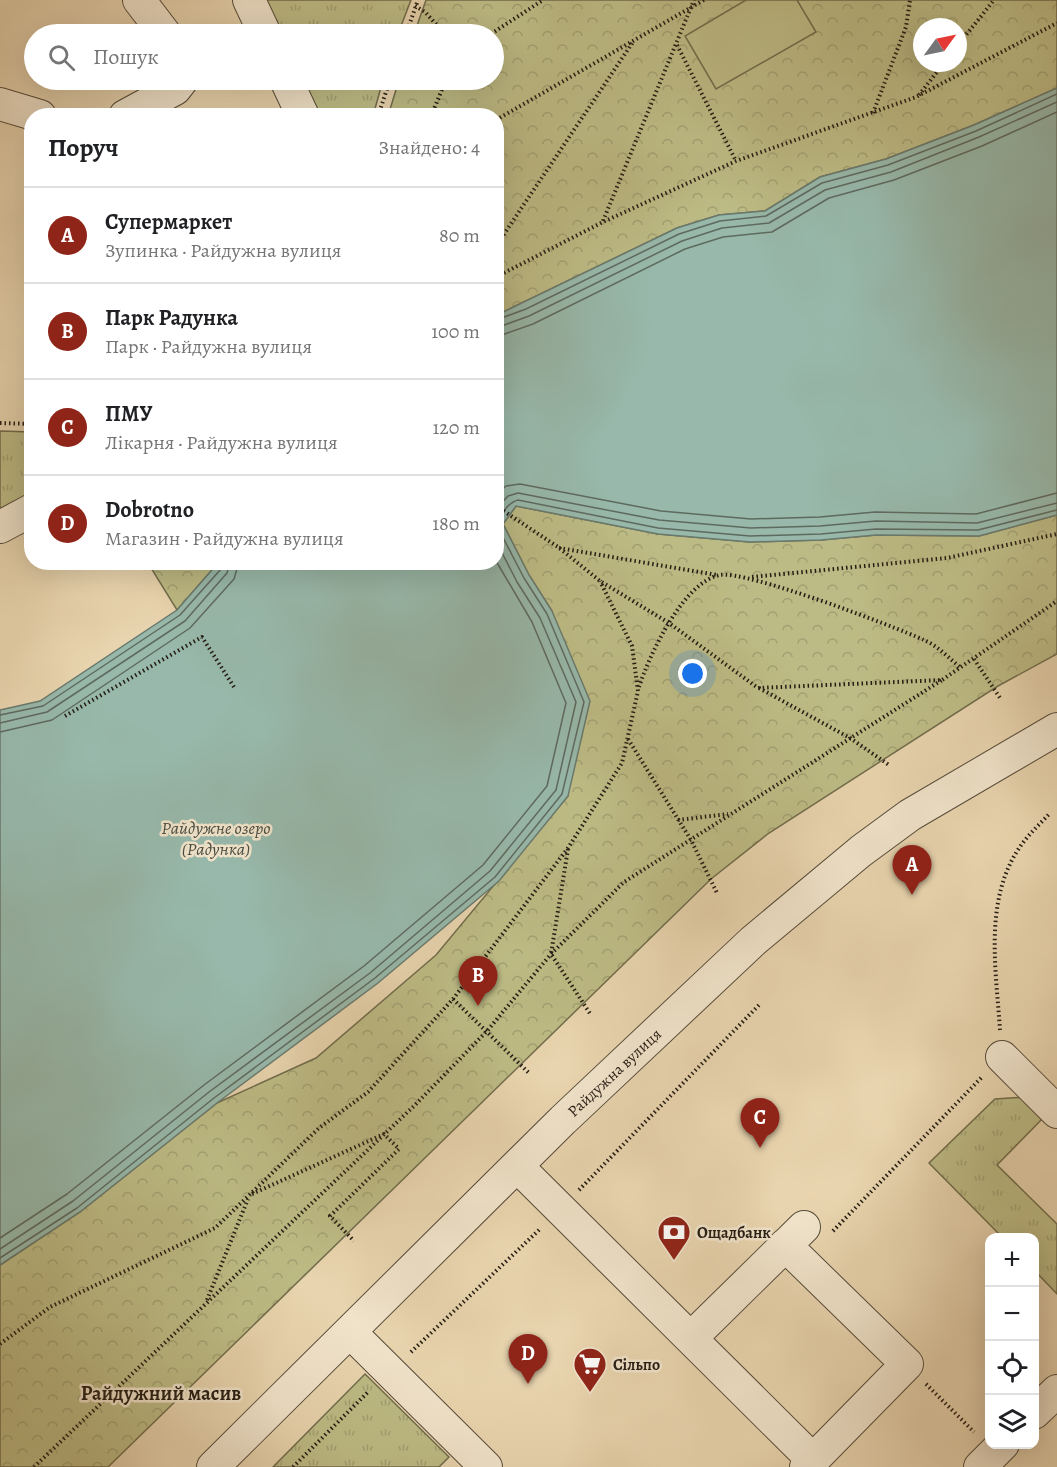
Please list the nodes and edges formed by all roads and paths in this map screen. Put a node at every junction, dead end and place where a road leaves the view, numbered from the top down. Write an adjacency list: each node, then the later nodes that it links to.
1 (139, 0): 12 (street)
2 (249, 0): 13 (street)
3 (418, 0): 9 (path)
4 (543, 0): 16 (path)
5 (694, 0): 10 (path)
6 (704, 0): 10 (path)
7 (910, 0): 32 (path)
8 (994, 0): 17 (path)
9 (415, 6): 14 (path); 15 (path)
10 (692, 7): 18 (path); 19 (path)
11 (1057, 23): 25 (path)
12 (157, 24)
13 (260, 24)
14 (409, 24)
15 (436, 24)
16 (504, 26)
17 (967, 34)
18 (633, 42): 33 (path); 36 (path)
19 (677, 44): 34 (path); 35 (path)
20 (937, 72): 25 (path)
21 (173, 90): 27 (street)
22 (291, 90): 28 (street)
23 (387, 90): 29 (path)
24 (442, 90): 30 (path)
25 (916, 98): 32 (path)
26 (0, 104): 31 (street)
27 (140, 108)
28 (299, 108)
29 (381, 108)
30 (434, 108)
31 (24, 111)
32 (872, 113): 34 (path)
33 (504, 115)
34 (736, 161): 35 (path)
35 (603, 222): 37 (path)
36 (504, 234)
37 (504, 273)
38 (0, 423): 39 (path)
39 (24, 424)
40 (504, 512): 44 (path)
41 (24, 514): 42 (street)
42 (0, 527)
43 (1057, 534): 46 (path)
44 (558, 548): 45 (path); 47 (path)
45 (719, 575): 46 (path); 49 (path)
46 (749, 578): 51 (path)
47 (600, 581): 49 (path); 55 (path)
48 (1057, 601): 50 (path)
49 (669, 623): 54 (path); 55 (path)
50 (974, 659): 51 (path); 56 (path)
51 (961, 668): 52 (path)
52 (942, 680): 54 (path); 59 (path)
53 (234, 687): 57 (path)
54 (758, 688): 59 (path)
55 (638, 691): 60 (path)
56 (1000, 698)
57 (65, 716)
58 (1057, 729): 77 (street, Райдужна вулиця)
59 (850, 738): 61 (path); 62 (path)
60 (628, 739): 64 (path); 66 (path)
61 (889, 765)
62 (731, 813): 64 (path); 65 (path)
63 (1050, 813): 73 (path)
64 (678, 820): 65 (path)
65 (691, 840): 67 (path); 68 (path)
66 (568, 848): 68 (path); 69 (path)
67 (717, 893)
68 (551, 954): 71 (path); 72 (path)
69 (453, 999): 72 (path); 78 (path)
70 (759, 1005): 79 (path)
71 (591, 1015)
72 (487, 1031): 74 (path); 76 (path)
73 (1002, 1057): 75 (street); 80 (path)
74 (530, 1074)
75 (1057, 1112)
76 (384, 1134): 78 (path); 81 (path); 82 (path)
77 (517, 1166): 79 (street); 83 (street, Райдужна вулиця)
78 (249, 1195): 82 (path); 85 (path)
79 (561, 1209): 84 (street); 87 (path)
80 (795, 1236): 84 (street); 86 (street)
81 (354, 1241)
82 (205, 1304): 92 (path)
83 (350, 1332): 87 (street); 93 (street, Райдужна вулиця)
84 (691, 1338): 91 (street)
85 (0, 1344)
86 (907, 1364): 90 (path); 91 (street)
87 (390, 1372): 94 (path); 95 (street)
88 (1057, 1391): 89 (street)
89 (1039, 1409)
90 (992, 1455)
91 (810, 1464)
92 (34, 1467)
93 (213, 1467)
94 (293, 1467)
95 (486, 1467)

